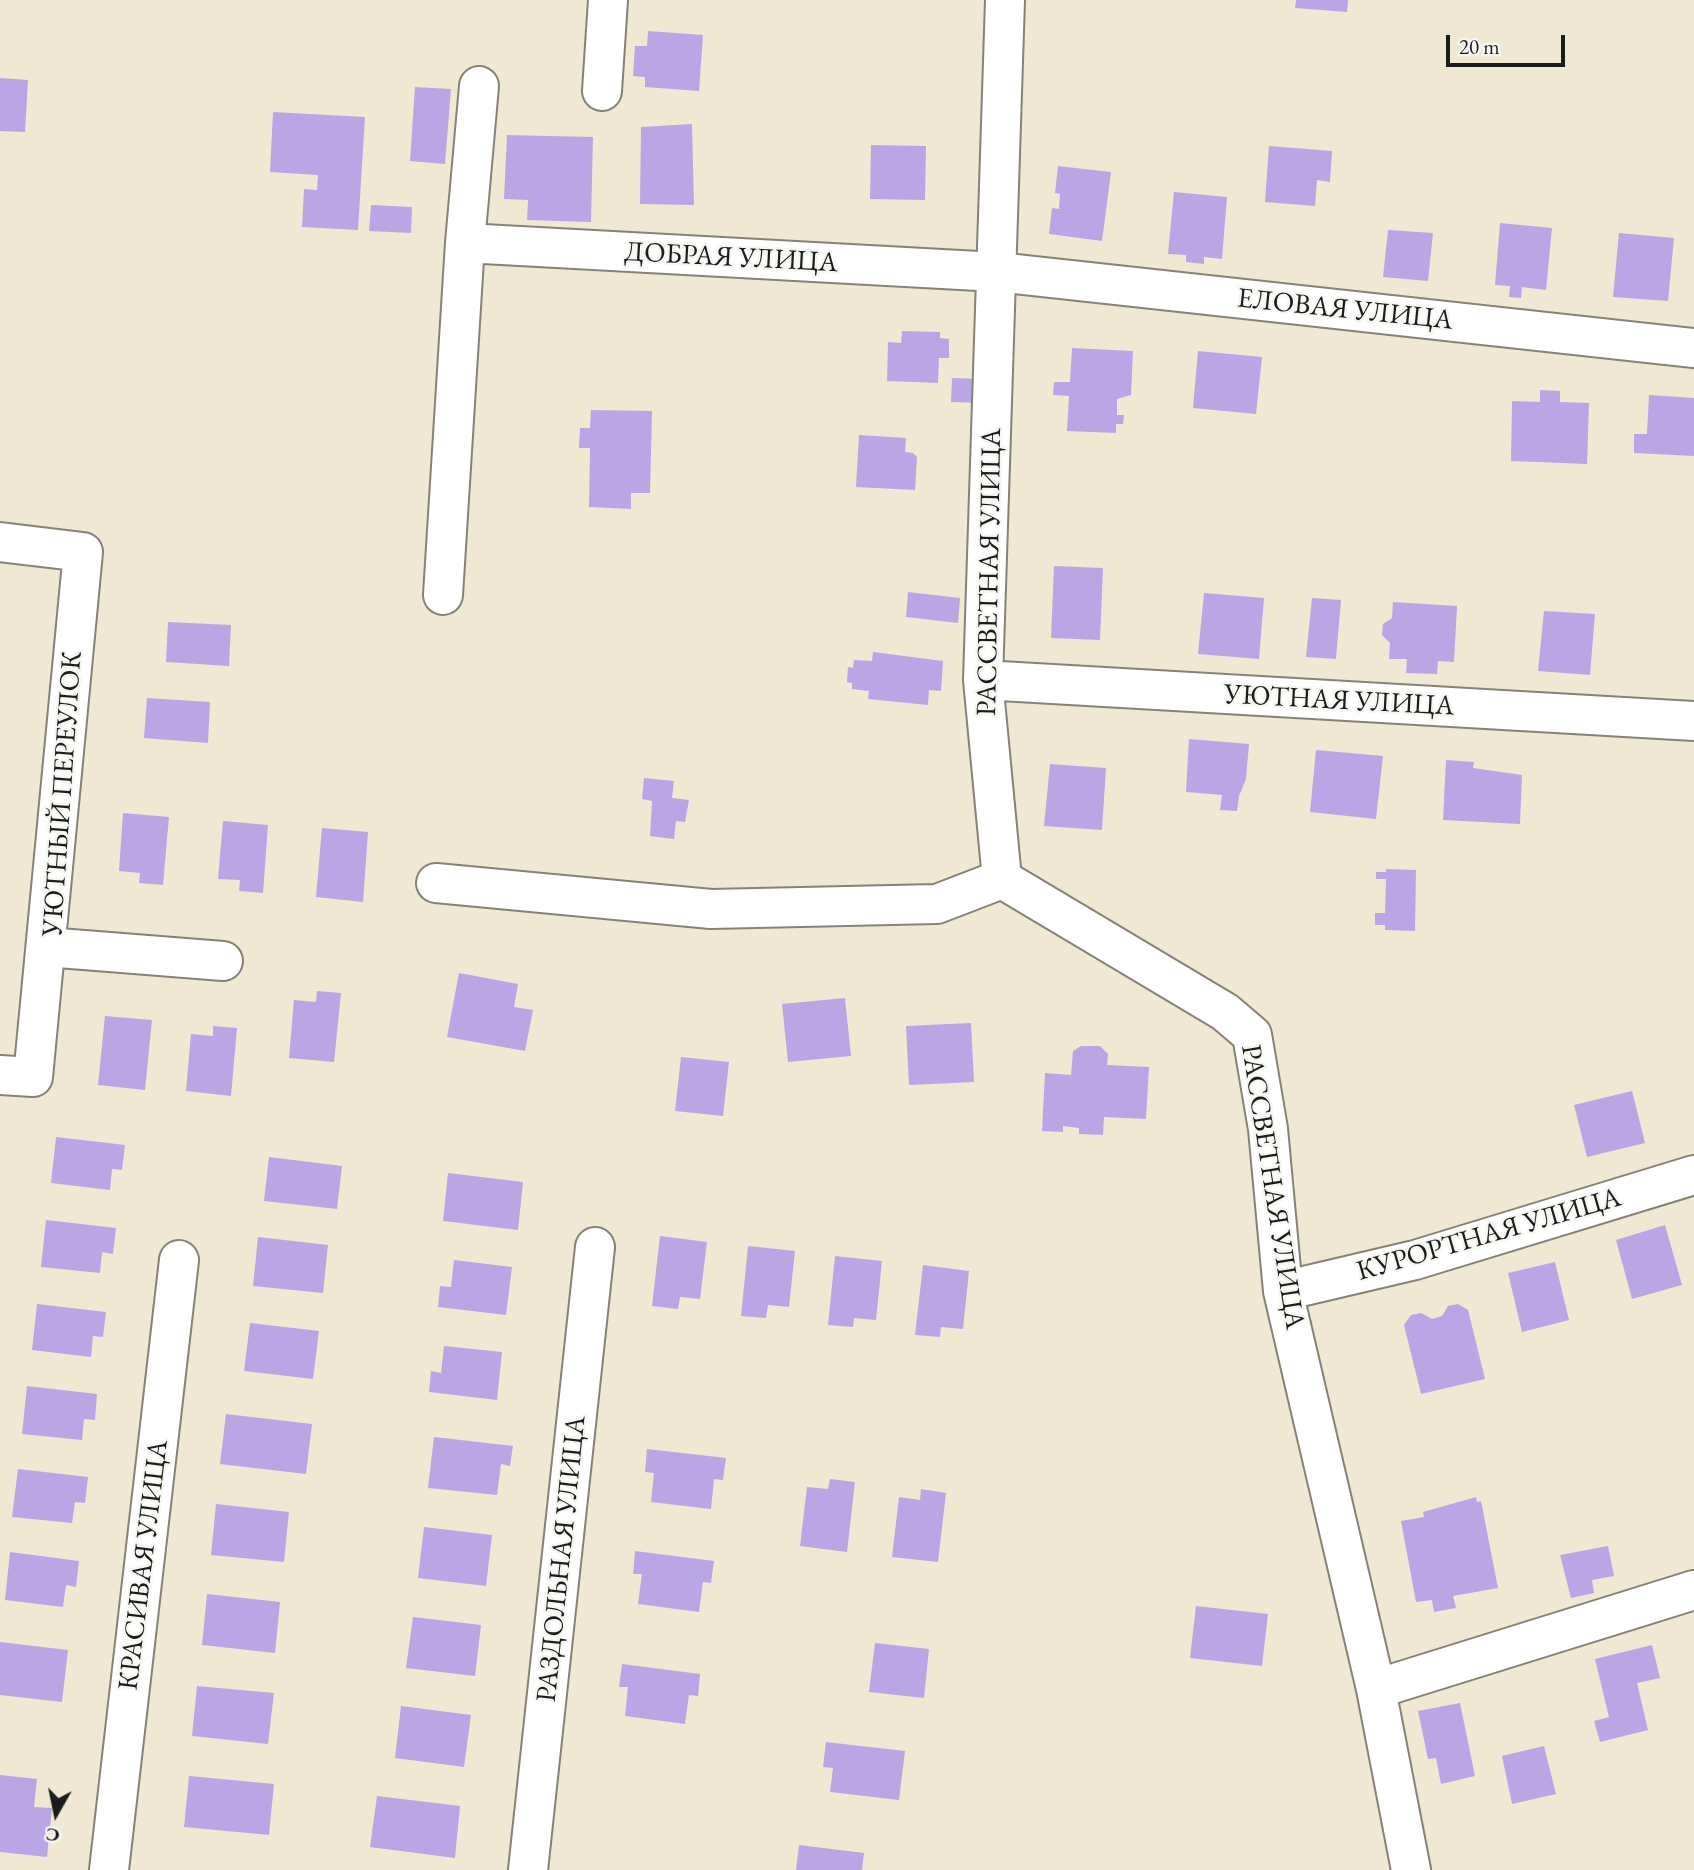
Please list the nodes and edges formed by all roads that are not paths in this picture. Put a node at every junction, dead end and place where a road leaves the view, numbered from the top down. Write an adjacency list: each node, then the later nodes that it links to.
1 (608, 0): 4 (street)
2 (1005, 0): 6 (street, РАССВЕТНАЯ УЛИЦА)
3 (479, 86): 5 (street)
4 (602, 91)
5 (465, 243): 6 (street, ДОБРАЯ УЛИЦА); 9 (street)
6 (997, 272): 7 (street, ЕЛОВАЯ УЛИЦА); 10 (street, РАССВЕТНАЯ УЛИЦА)
7 (1694, 348)
8 (0, 542): 14 (street, УЮТНЫЙ ПЕРЕУЛОК)
9 (443, 594)
10 (984, 680): 11 (street, УЮТНАЯ УЛИЦА); 12 (street, РАССВЕТНАЯ УЛИЦА)
11 (1694, 721)
12 (1002, 879): 13 (street); 20 (street, РАССВЕТНАЯ УЛИЦА)
13 (436, 883)
14 (46, 947): 15 (street, УЮТНЫЙ ПЕРЕУЛОК); 16 (street)
15 (223, 961)
16 (0, 1075)
17 (1694, 1175): 20 (street, КУРОРТНАЯ УЛИЦА)
18 (595, 1247): 24 (street, РАЗДОЛЬНАЯ УЛИЦА)
19 (179, 1260): 23 (street, КРАСИВАЯ УЛИЦА)
20 (1283, 1291): 22 (street, РАССВЕТНАЯ УЛИЦА)
21 (1694, 1590): 22 (street)
22 (1376, 1689): 25 (street, РАССВЕТНАЯ УЛИЦА)
23 (109, 1870)
24 (528, 1870)
25 (1411, 1870)

